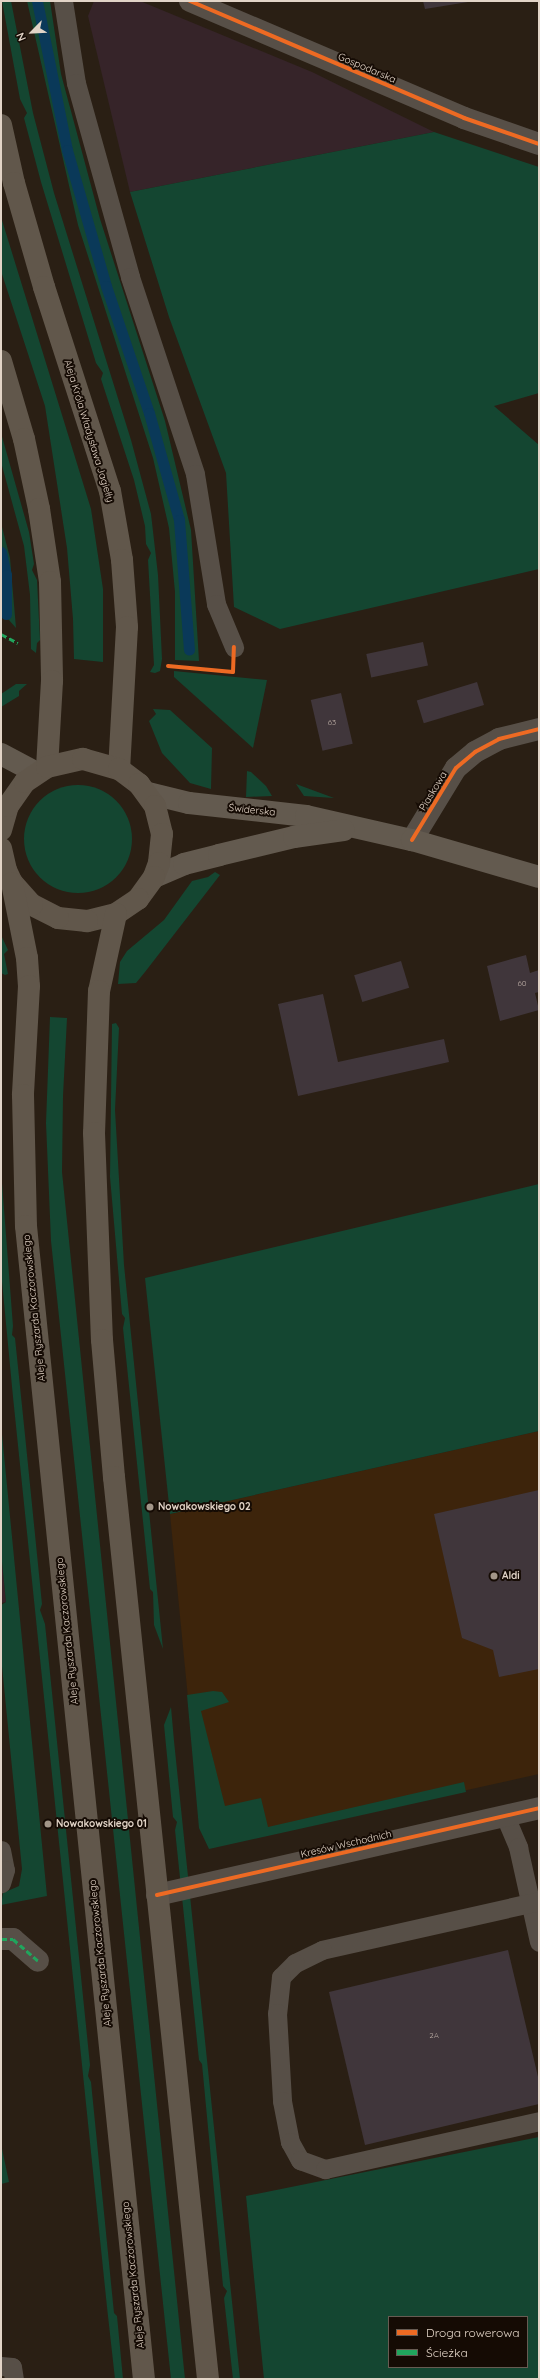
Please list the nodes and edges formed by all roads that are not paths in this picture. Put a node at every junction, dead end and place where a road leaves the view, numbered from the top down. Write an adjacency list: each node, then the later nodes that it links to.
1 (63, 1): 6 (lane)
2 (190, 1): 4 (street, Gospodarska)
3 (1, 125): 9 (main road, Aleja Króla Władysława Jagiełły)
4 (539, 144)
5 (1, 361): 10 (main road)
6 (234, 647)
7 (539, 729): 14 (street, Piaskowa)
8 (1, 754): 10 (main road)
9 (119, 769): 10 (main road); 11 (main road)
10 (41, 770): 13 (main road)
11 (148, 793): 12 (main road, Świderska); 17 (main road)
12 (355, 829): 14 (main road, Świderska); 17 (main road, Świderska)
13 (1, 830)
14 (412, 840): 18 (main road, Świderska)
15 (1, 849): 16 (main road, Aleje Ryszarda Kaczorowskiego)
16 (6, 875): 19 (main road); 32 (main road, Aleje Ryszarda Kaczorowskiego)
17 (154, 877): 19 (main road)
18 (539, 877)
19 (116, 914): 24 (main road)
20 (539, 1808): 21 (street, Kresów Wschodnich)
21 (505, 1816): 24 (street, Kresów Wschodnich); 25 (lane)
22 (1, 1850): 23 (lane)
23 (1, 1883)
24 (157, 1895): 33 (main road)
25 (535, 1902): 27 (lane); 29 (lane)
26 (1, 1939): 28 (street)
27 (539, 1942)
28 (38, 1961)
29 (539, 2121)
30 (1, 2366): 31 (lane)
31 (14, 2379)
32 (144, 2379)
33 (208, 2379)

